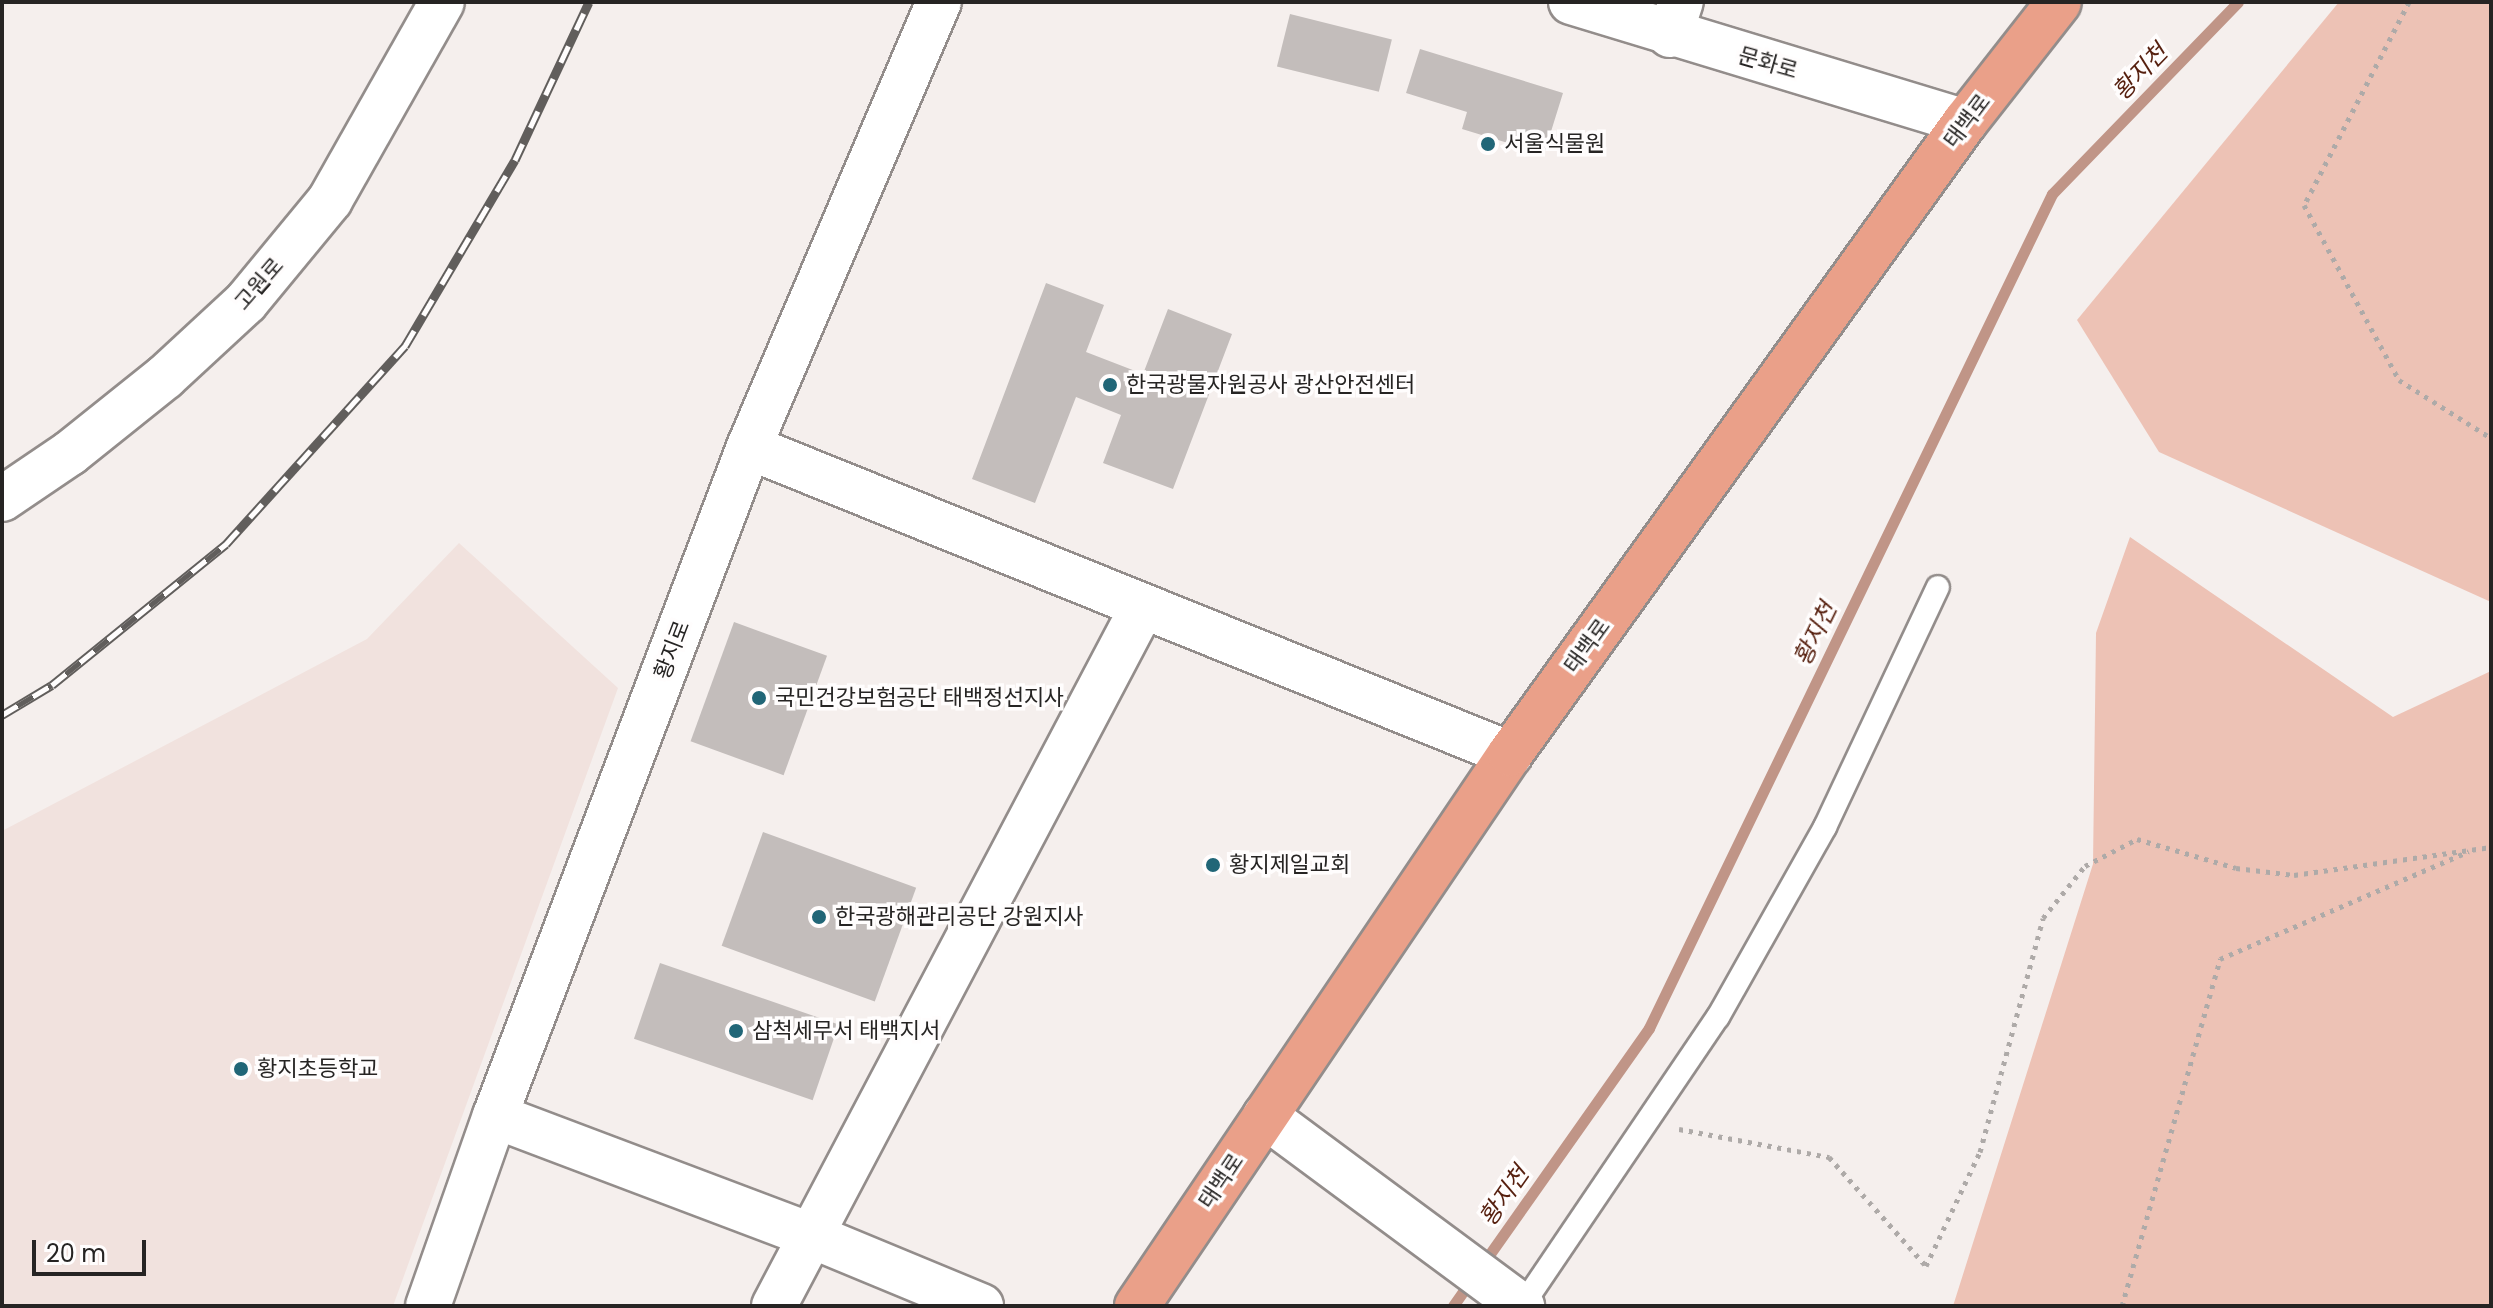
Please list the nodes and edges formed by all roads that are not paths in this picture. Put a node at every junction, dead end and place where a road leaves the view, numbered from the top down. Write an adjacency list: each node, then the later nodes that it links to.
1 (442, 2): 8 (street, 고원로)
2 (939, 2): 7 (street, 황지로)
3 (1571, 2): 5 (street, 문화로)
4 (2059, 2): 6 (main road, 태백로)
5 (1673, 13): 6 (street, 문화로)
6 (1965, 122): 11 (main road, 태백로)
7 (749, 447): 10 (street); 12 (street, 황지로)
8 (2, 499)
9 (1938, 587): 19 (lane)
10 (1143, 606): 11 (street); 14 (street)
11 (1510, 754): 13 (main road, 태백로)
12 (495, 1116): 14 (street); 15 (street, 황지로)
13 (1265, 1116): 18 (main road, 태백로); 19 (street)
14 (812, 1236): 16 (street); 17 (street)
15 (428, 1306)
16 (774, 1306)
17 (981, 1306)
18 (1137, 1306)
19 (1522, 1306)

